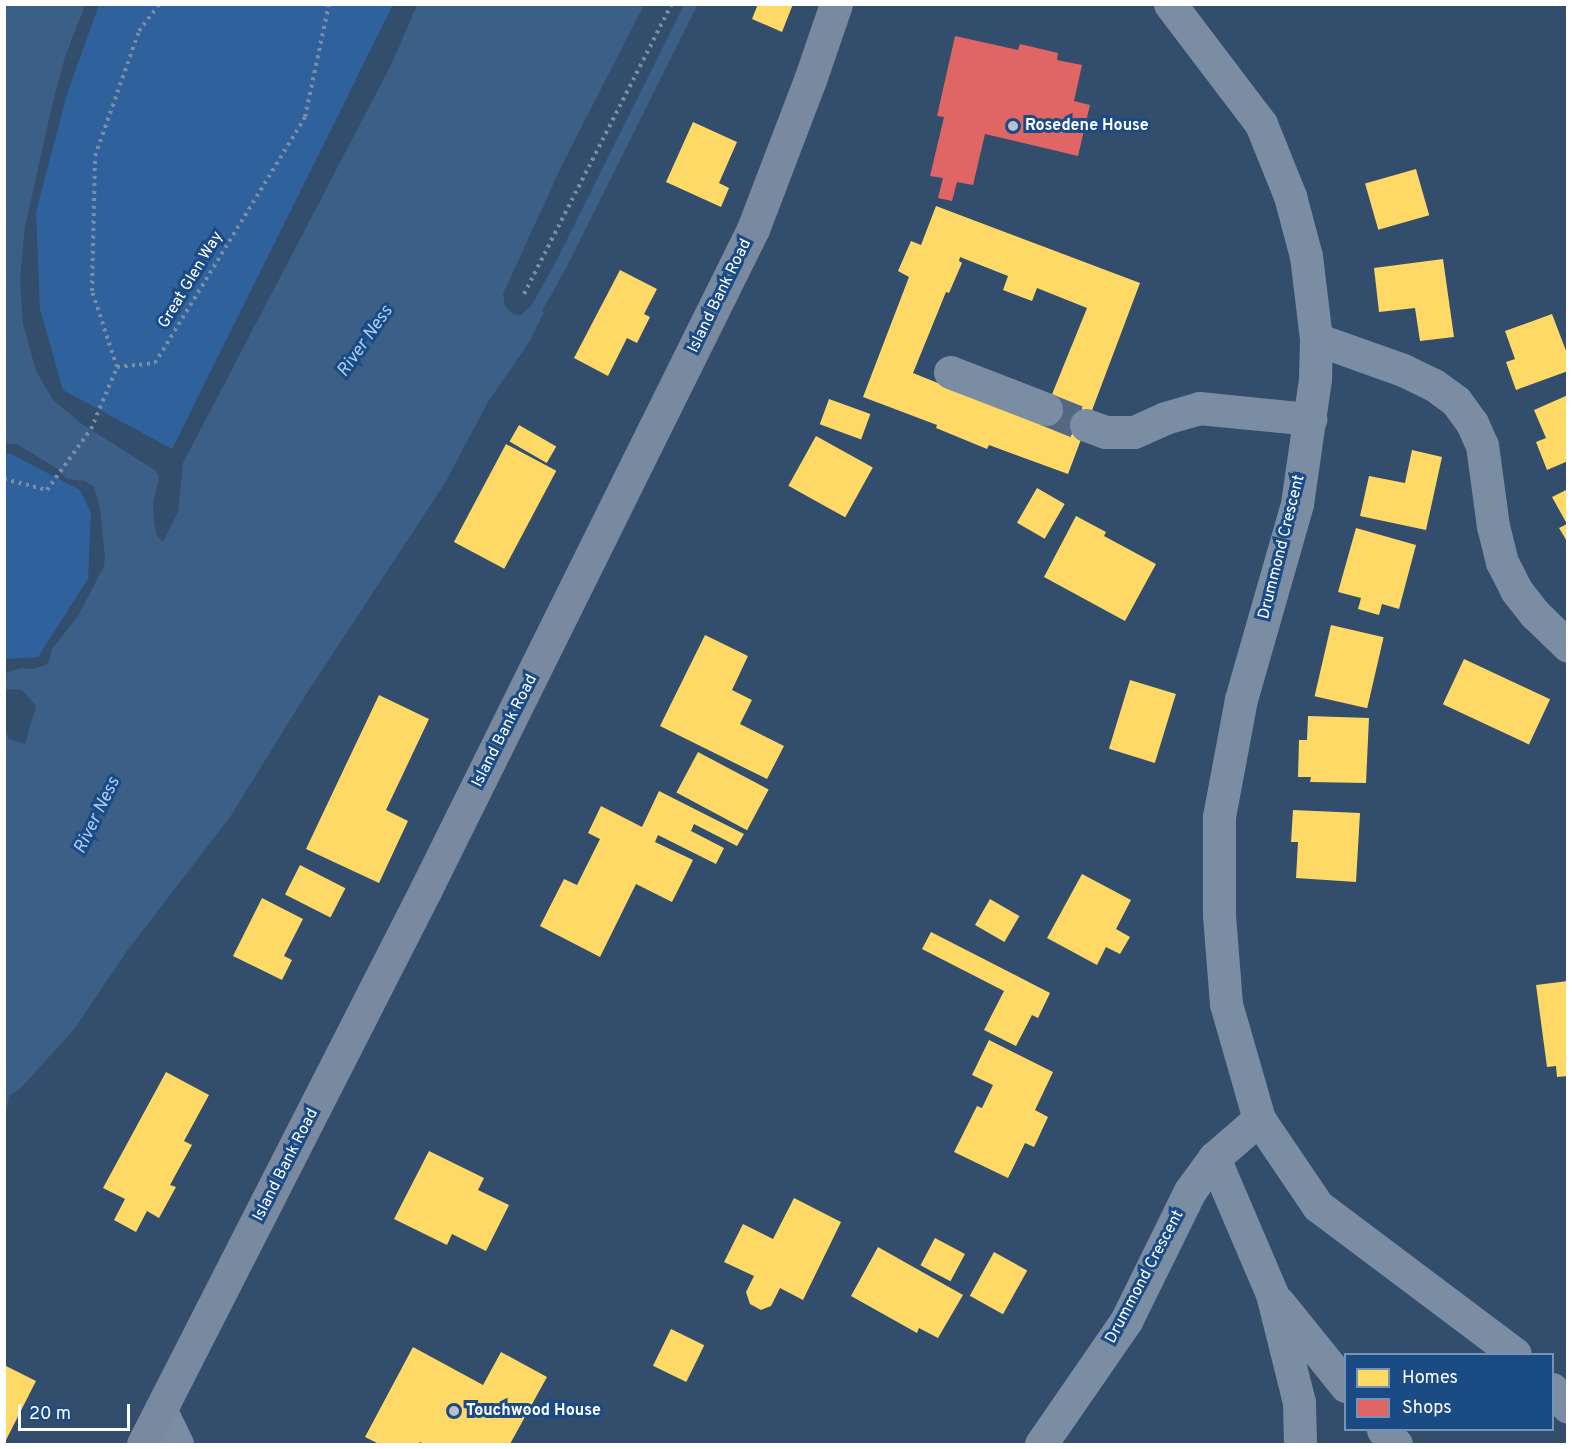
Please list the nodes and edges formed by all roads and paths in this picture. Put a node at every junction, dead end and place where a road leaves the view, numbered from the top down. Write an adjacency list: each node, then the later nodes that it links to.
1 (159, 4): 8 (path)
2 (329, 4): 8 (path, Great Glen Way)
3 (672, 4): 6 (path)
4 (836, 4): 22 (main road, Island Bank Road)
5 (1170, 4): 7 (street, Drummond Crescent)
6 (524, 294)
7 (1316, 339): 11 (street, Drummond Crescent); 14 (street)
8 (117, 367): 13 (path)
9 (950, 372): 10 (street)
10 (1046, 409)
11 (1310, 419): 12 (street); 15 (street, Drummond Crescent)
12 (1086, 425)
13 (4, 478)
14 (1568, 646)
15 (1259, 1119): 16 (street, Drummond Crescent); 18 (street, Drummond Crescent)
16 (1214, 1158): 17 (street); 26 (street, Drummond Crescent)
17 (1272, 1294): 19 (street); 27 (street)
18 (1514, 1353)
19 (1344, 1384)
20 (1554, 1391): 21 (street)
21 (1568, 1407)
22 (161, 1411): 24 (main road, Island Bank Road); 25 (street)
23 (1384, 1431): 28 (street)
24 (143, 1444)
25 (177, 1444)
26 (1041, 1444)
27 (1300, 1444)
28 (1396, 1444)

